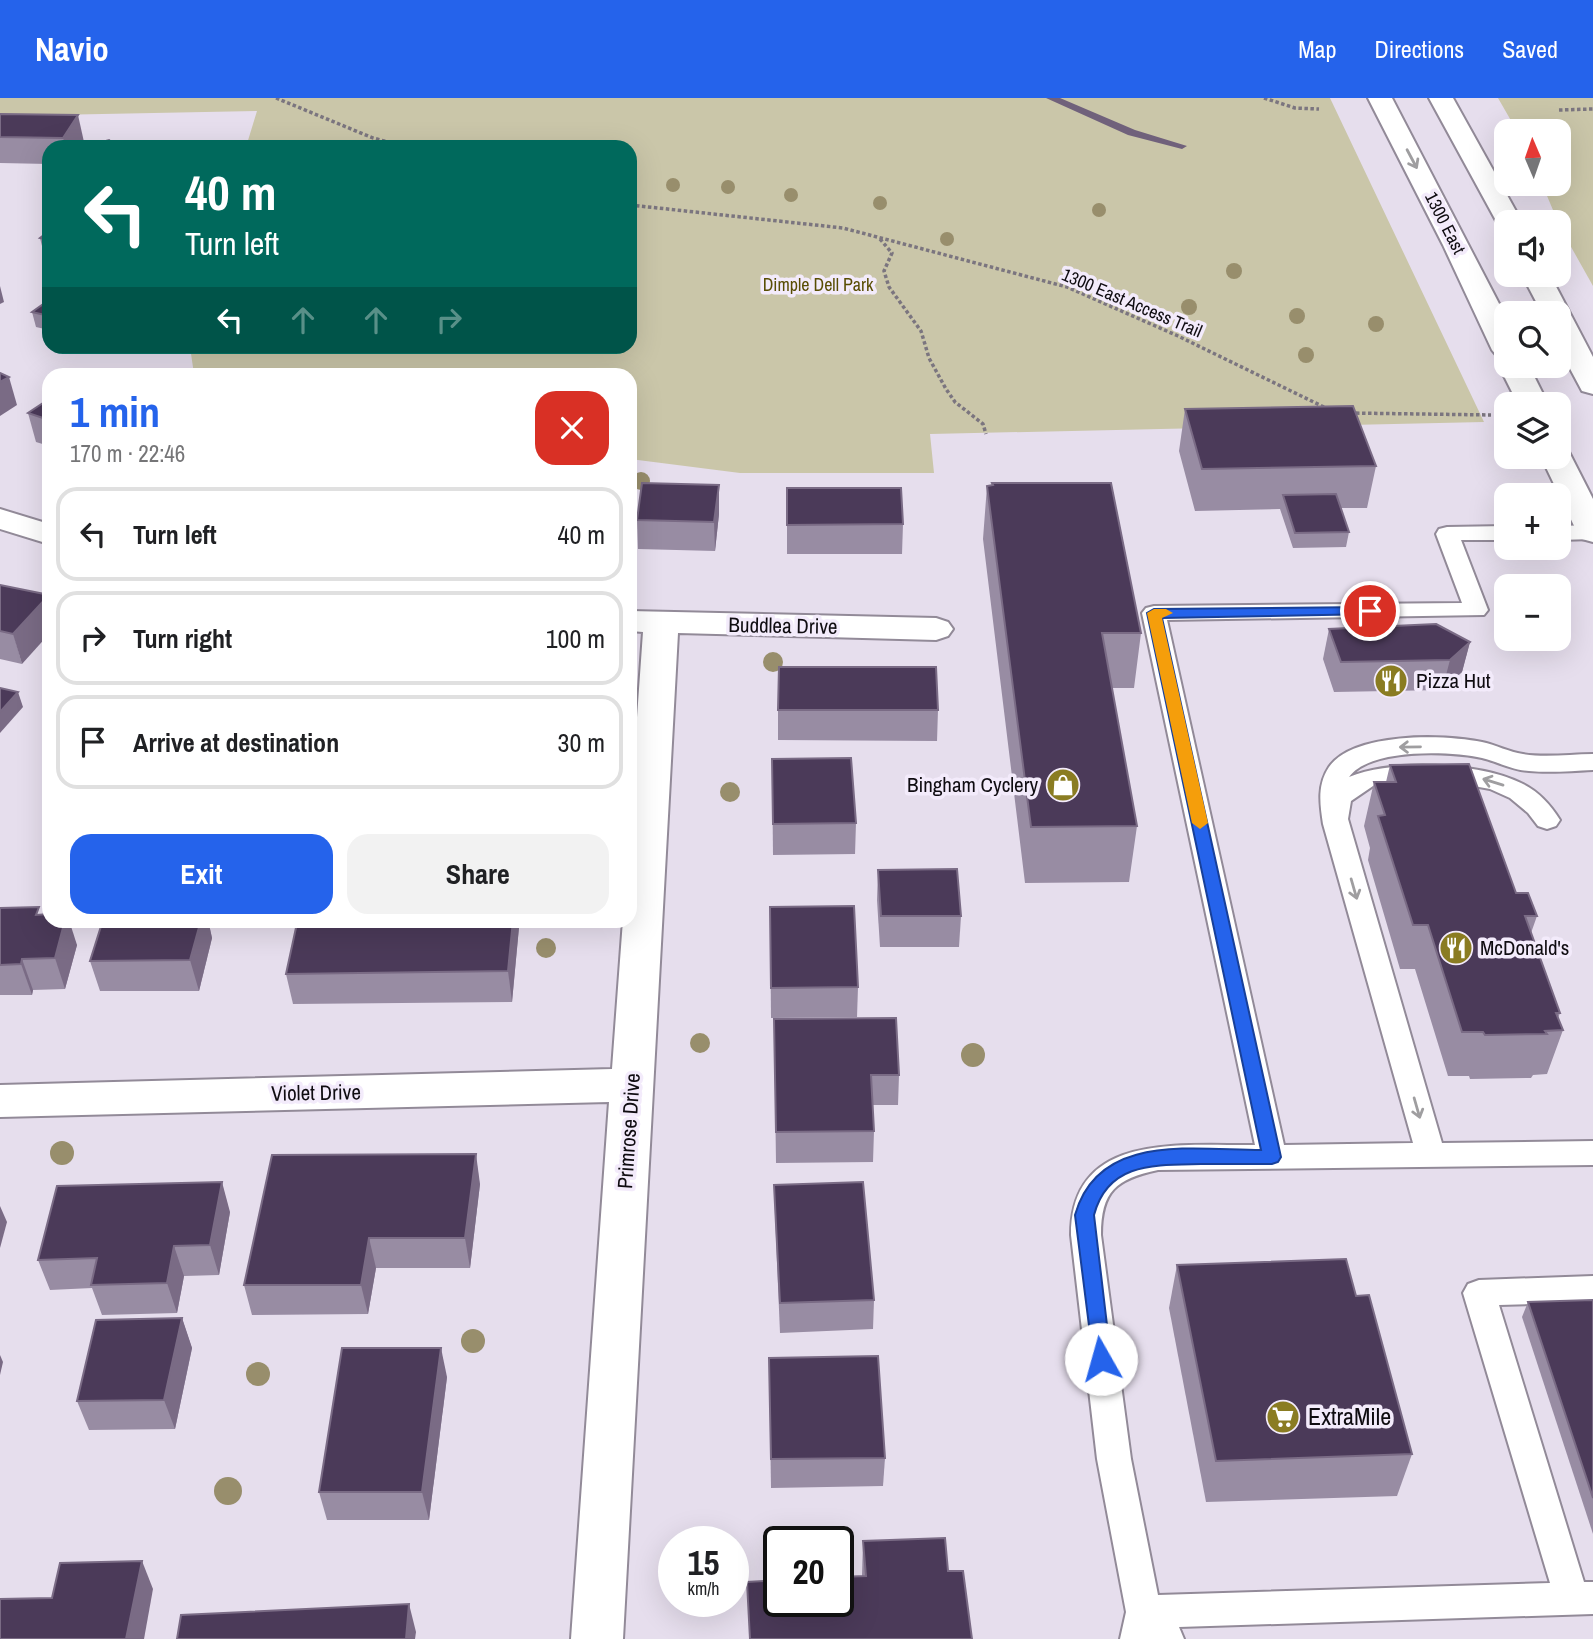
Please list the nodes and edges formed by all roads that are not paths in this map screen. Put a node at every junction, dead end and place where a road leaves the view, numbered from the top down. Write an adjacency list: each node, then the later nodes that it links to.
1 (1380, 98): 4 (street, 1300 East, one-way to 4)
2 (1441, 98): 3 (street)
3 (1502, 210)
4 (1494, 323)
5 (1571, 343): 6 (street)
6 (1593, 385)
7 (1564, 469): 10 (street)
8 (0, 519): 9 (street)
9 (42, 532)
10 (1593, 532): 12 (lane)
11 (1494, 533): 24 (lane)
12 (1571, 533)
13 (646, 622): 14 (street, Buddlea Drive); 18 (street, Primrose Drive)
14 (936, 629)
15 (1593, 762): 17 (lane, one-way to 17)
16 (1547, 820): 17 (lane, one-way to 17)
17 (1336, 824): 23 (lane, one-way to 23)
18 (637, 920)
19 (637, 928): 20 (street, Primrose Drive)
20 (632, 1085): 21 (street, Violet Drive); 28 (street, Primrose Drive)
21 (0, 1101)
22 (1593, 1153): 23 (lane)
23 (1431, 1155): 24 (lane)
24 (1272, 1157): 27 (lane)
25 (1593, 1289): 26 (lane)
26 (1583, 1598): 27 (lane)
27 (1141, 1625): 29 (lane)
28 (597, 1639)
29 (1166, 1639)

